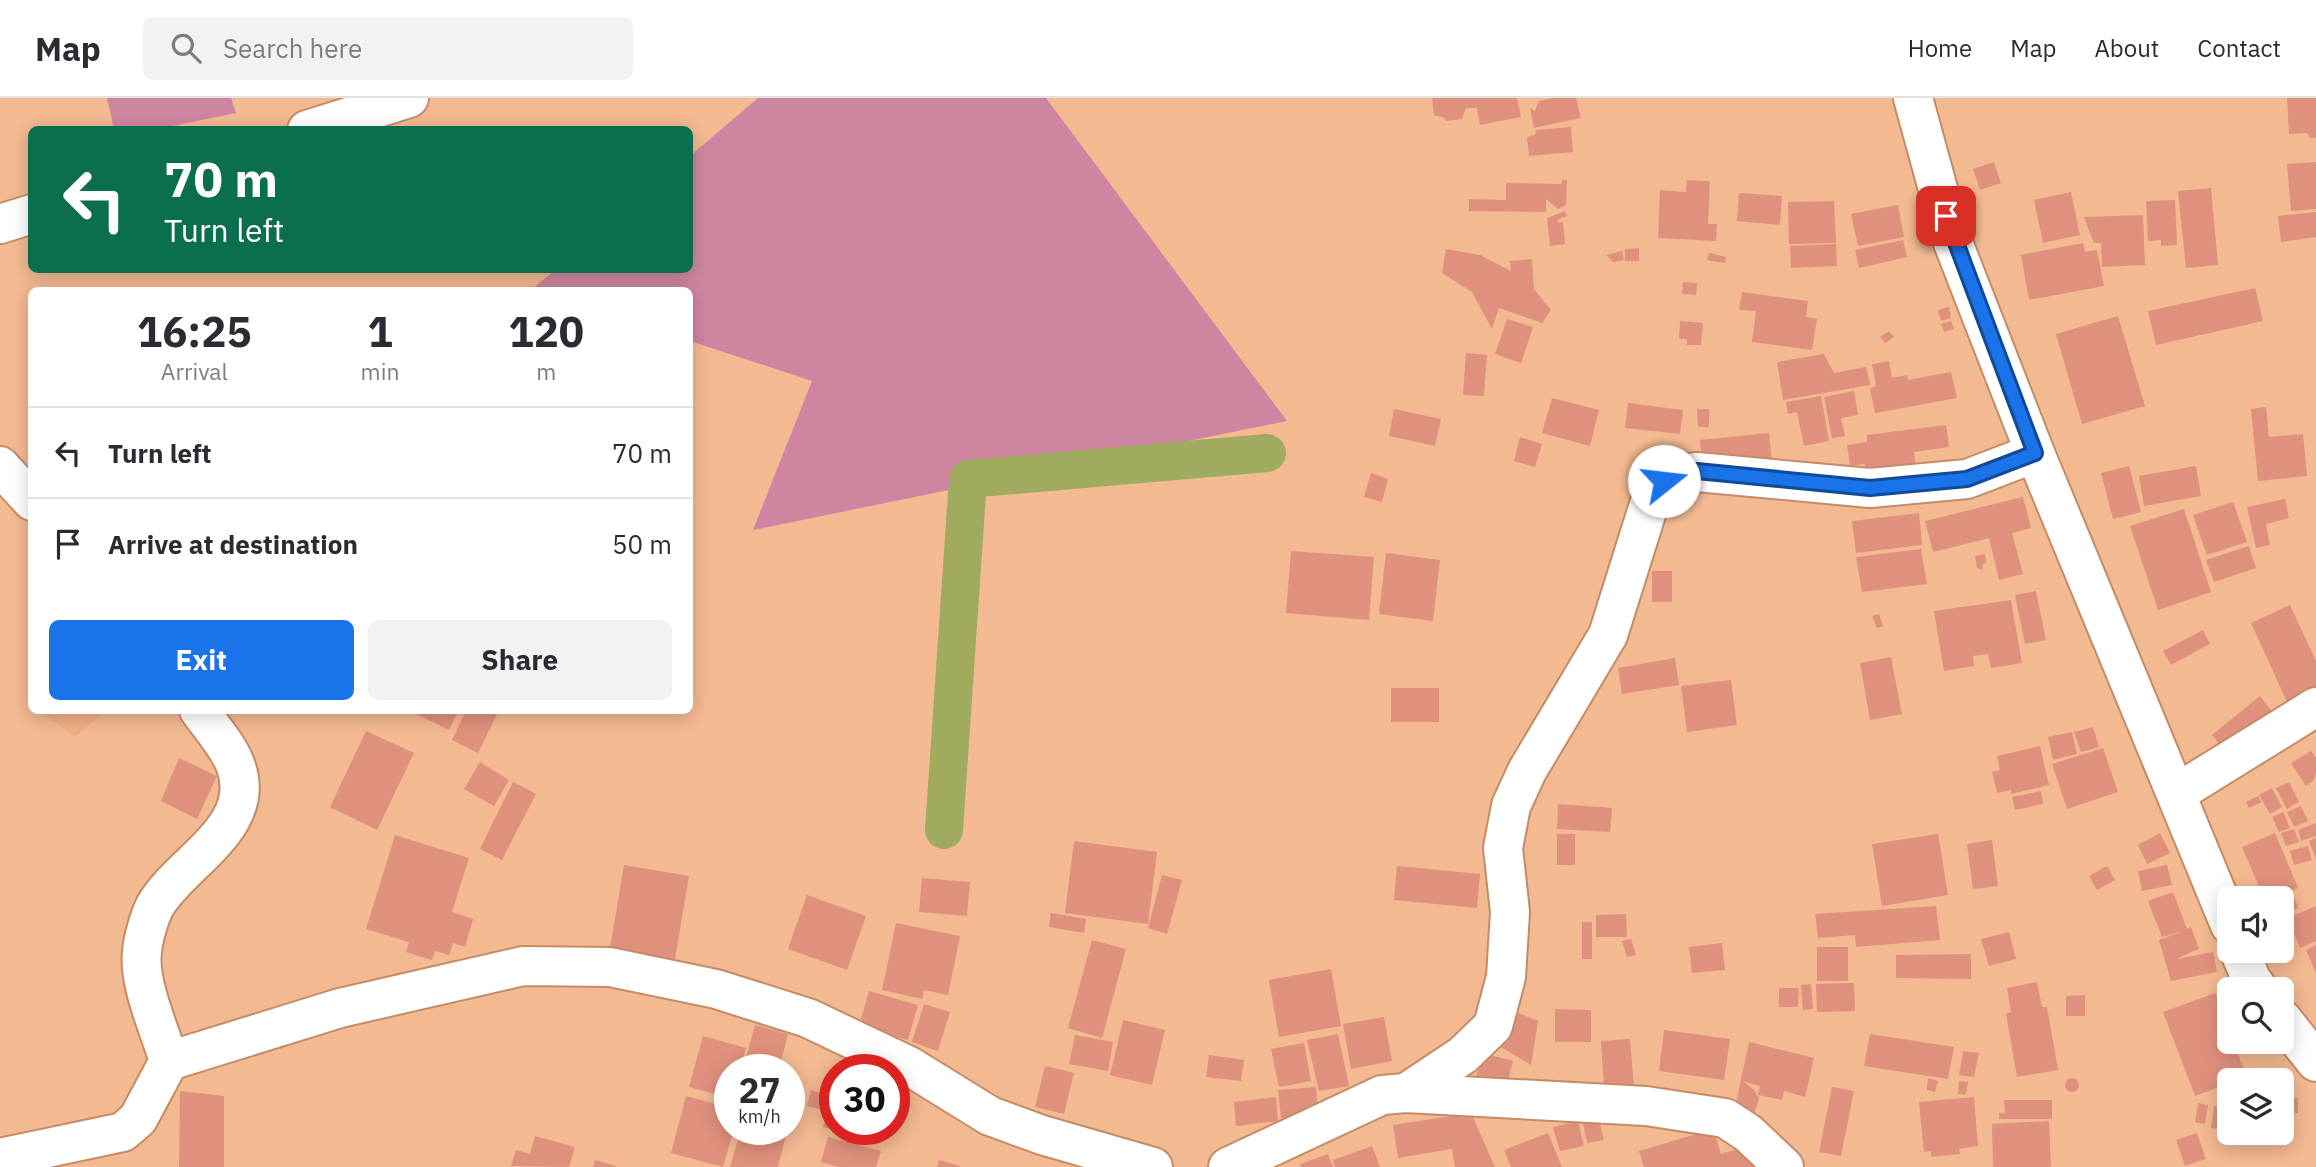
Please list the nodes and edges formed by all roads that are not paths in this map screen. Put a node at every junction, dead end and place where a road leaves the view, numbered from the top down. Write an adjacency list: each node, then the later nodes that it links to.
1 (409, 98): 3 (street)
2 (1913, 98): 6 (street)
3 (320, 126)
4 (28, 215): 5 (street)
5 (0, 224)
6 (2035, 453): 11 (street); 16 (street)
7 (0, 466): 8 (street)
8 (28, 497)
9 (2316, 707): 11 (street)
10 (202, 714): 14 (street)
11 (2177, 793): 12 (street)
12 (2217, 893)
13 (2294, 1034): 15 (street)
14 (169, 1061): 17 (street); 18 (street)
15 (2316, 1062)
16 (1406, 1093): 19 (street); 20 (street)
17 (0, 1158)
18 (1153, 1167)
19 (1228, 1167)
20 (1784, 1167)

